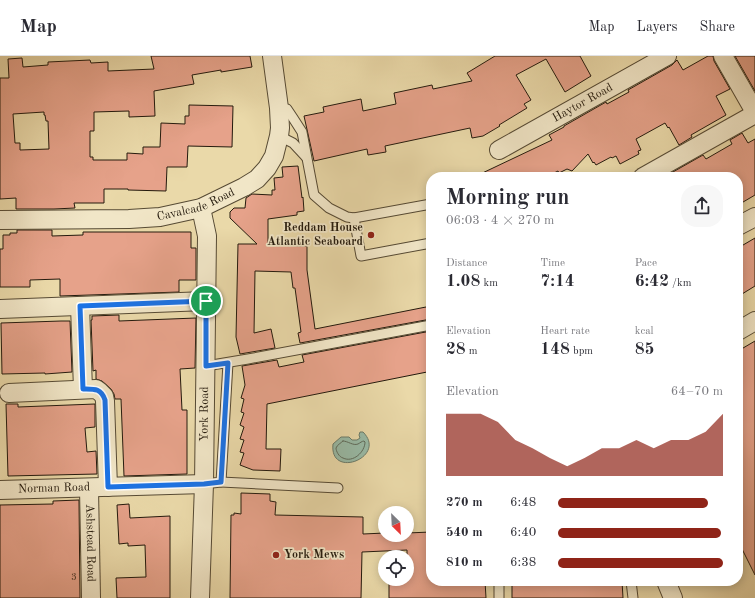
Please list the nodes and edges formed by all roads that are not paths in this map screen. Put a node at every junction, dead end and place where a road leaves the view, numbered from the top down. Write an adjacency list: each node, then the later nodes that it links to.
1 (272, 56): 4 (street, Cavalcade Road)
2 (667, 56): 7 (street, Haytor Road)
3 (723, 56): 5 (street)
4 (279, 108): 6 (street, Cavalcade Road); 8 (lane)
5 (755, 113): 9 (street)
6 (279, 136): 8 (lane); 11 (street, Cavalcade Road)
7 (499, 150)
8 (306, 157): 13 (lane)
9 (652, 172)
10 (426, 205): 13 (lane)
11 (201, 208): 14 (street, Cavalcade Road); 17 (street, York Road)
12 (755, 217): 15 (street)
13 (354, 218): 16 (lane)
14 (0, 220)
15 (743, 223)
16 (426, 244)
17 (206, 301): 18 (street); 24 (street, York Road)
18 (80, 306): 19 (street); 25 (street)
19 (0, 309)
20 (755, 322): 22 (street)
21 (426, 326): 23 (lane)
22 (743, 328)
23 (228, 363): 24 (lane); 27 (lane)
24 (206, 366): 27 (street, York Road)
25 (92, 390): 26 (street); 28 (street)
26 (9, 393)
27 (213, 483): 28 (street, Norman Road); 30 (lane); 36 (street, York Road)
28 (108, 487): 29 (street, Norman Road)
29 (88, 488): 31 (street, Norman Road); 35 (street, Ashstead Road)
30 (338, 488)
31 (0, 490)
32 (499, 586): 37 (lane)
33 (632, 586): 38 (lane)
34 (668, 586): 39 (street)
35 (91, 598)
36 (200, 598)
37 (500, 598)
38 (633, 598)
39 (673, 598)

